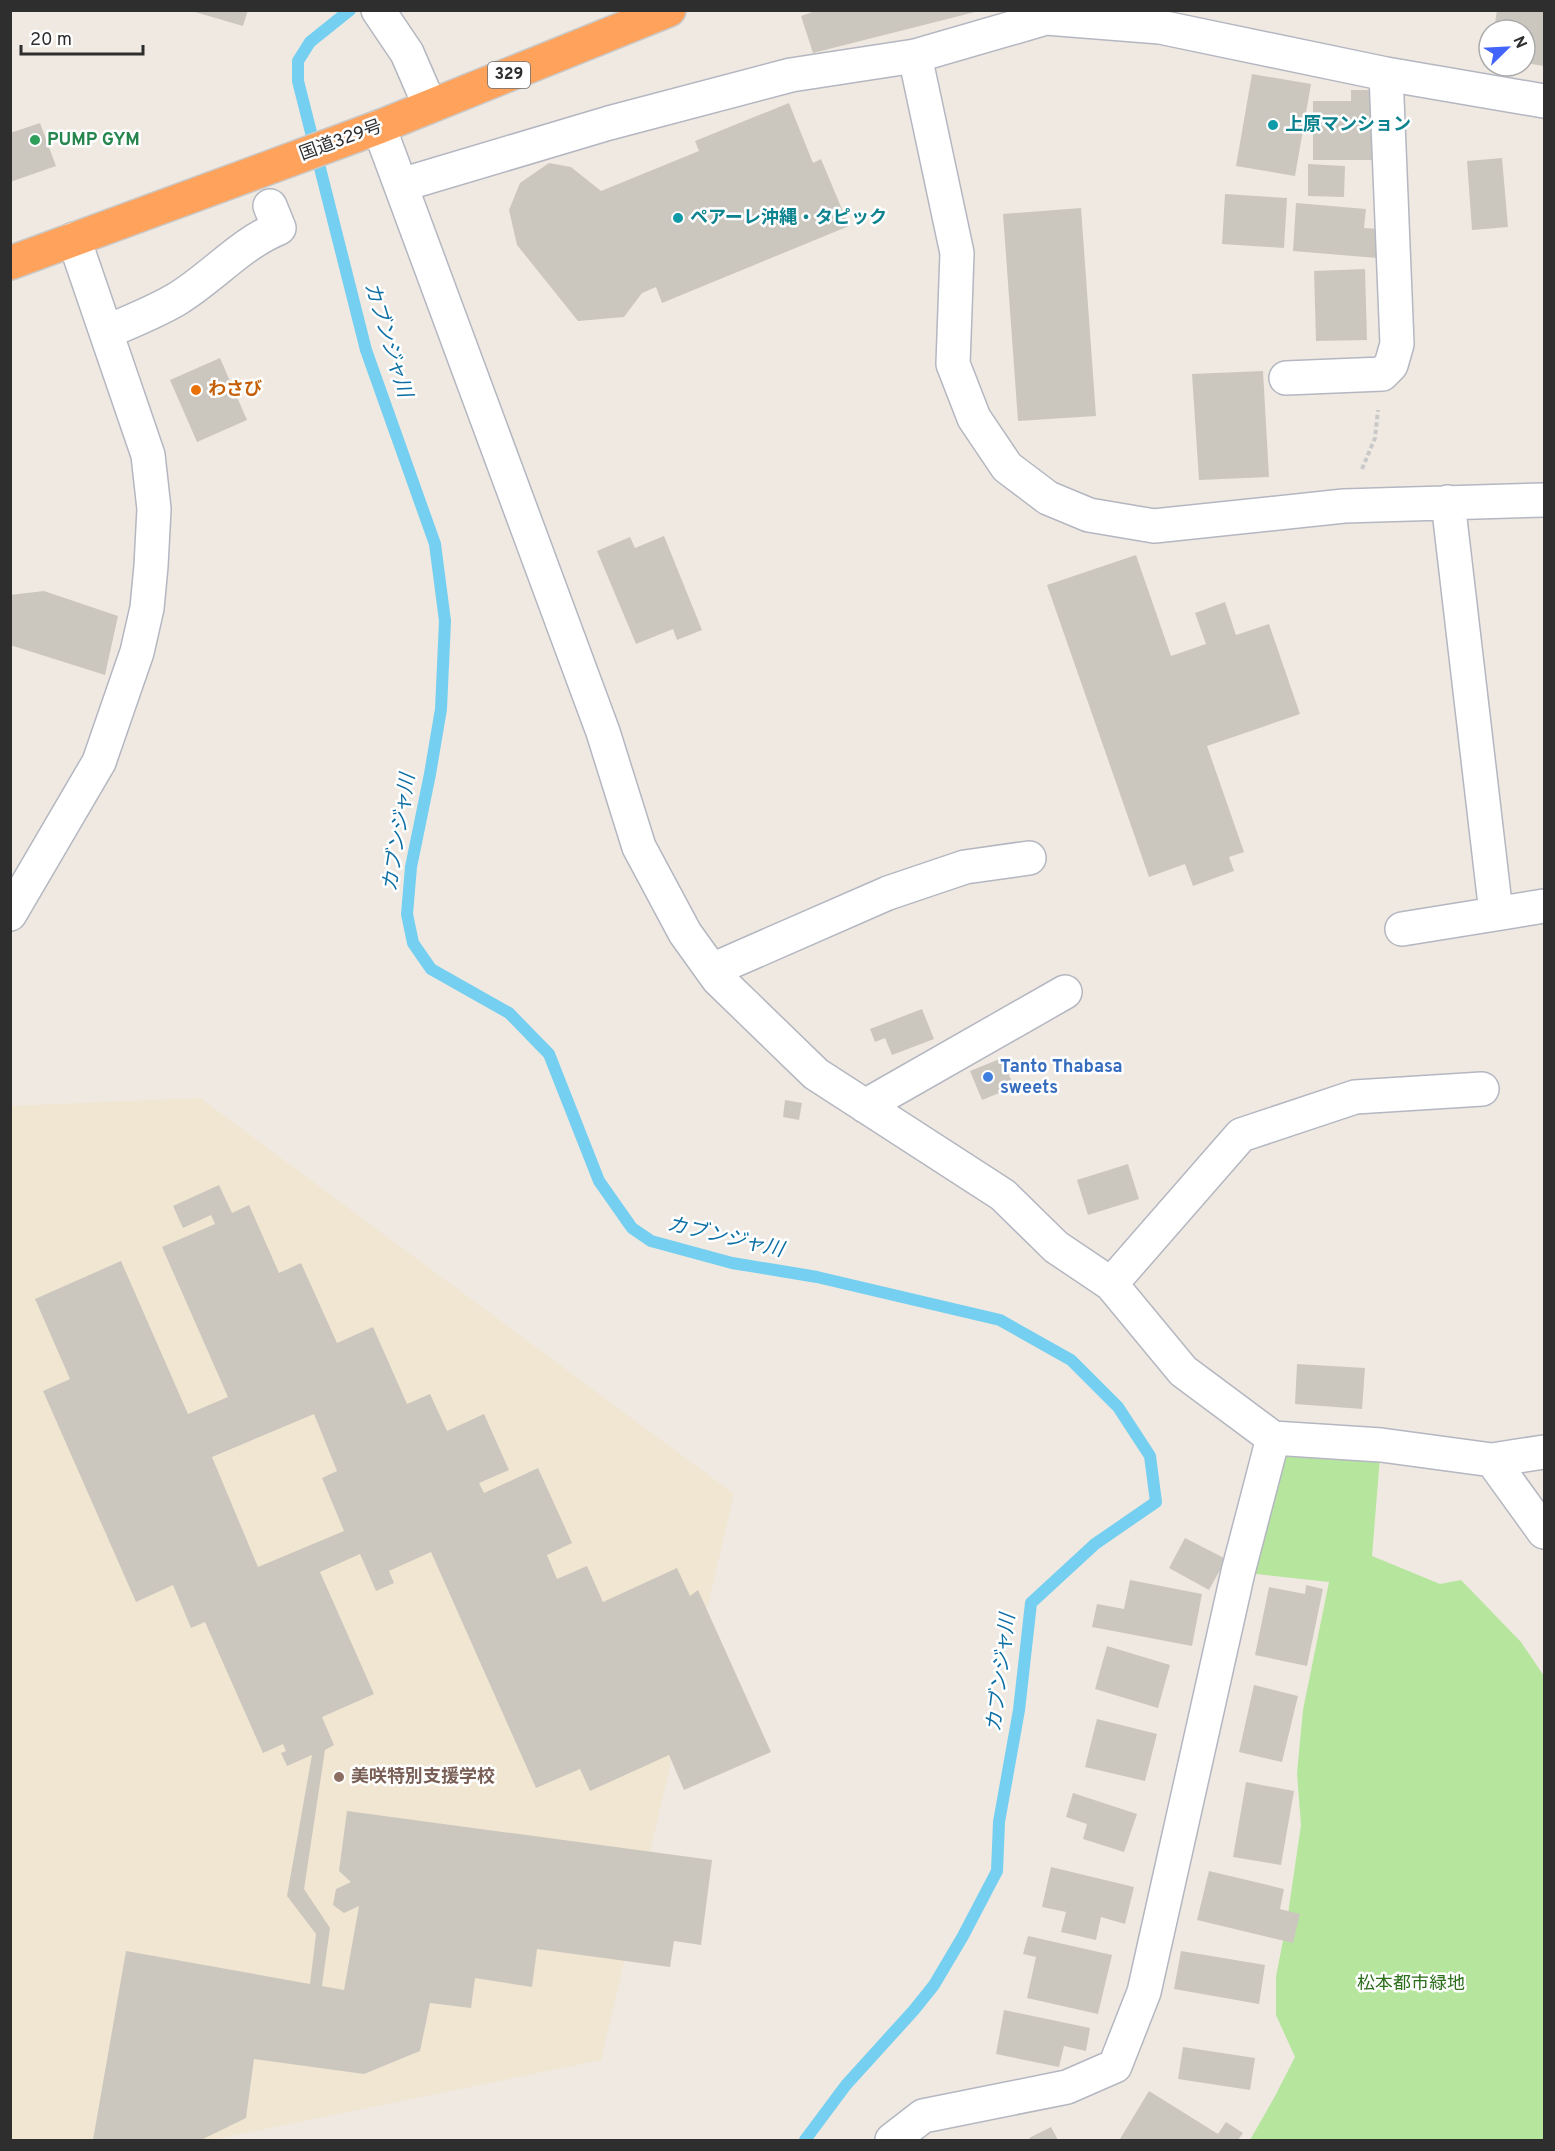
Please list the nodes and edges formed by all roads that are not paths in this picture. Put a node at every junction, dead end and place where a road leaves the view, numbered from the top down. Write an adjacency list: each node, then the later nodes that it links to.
1 (669, 10): 7 (highway, 国道329号 / 329)
2 (1044, 14): 4 (street); 5 (street)
3 (383, 19): 7 (street)
4 (915, 56): 9 (street); 16 (street)
5 (1386, 74): 6 (street); 14 (street)
6 (1545, 101)
7 (430, 106): 8 (highway, 国道329号 / 329)
8 (379, 127): 9 (street); 11 (highway, 国道329号 / 329)
9 (401, 185): 22 (street)
10 (270, 206): 13 (street)
11 (74, 239): 12 (highway, 国道329号 / 329); 13 (street)
12 (10, 263)
13 (106, 332): 19 (street)
14 (1286, 378)
15 (1545, 500): 16 (street)
16 (1448, 502): 20 (street)
17 (1029, 858): 22 (street)
18 (1545, 906): 20 (street)
19 (10, 914)
20 (1496, 914): 21 (street)
21 (1402, 929)
22 (712, 970): 25 (street)
23 (1065, 992): 25 (street)
24 (1482, 1089): 26 (street)
25 (865, 1106): 26 (street)
26 (1111, 1284): 27 (street)
27 (1273, 1438): 29 (street); 31 (street)
28 (1545, 1452): 29 (street)
29 (1492, 1460): 30 (street)
30 (1545, 1532)
31 (892, 2140)

